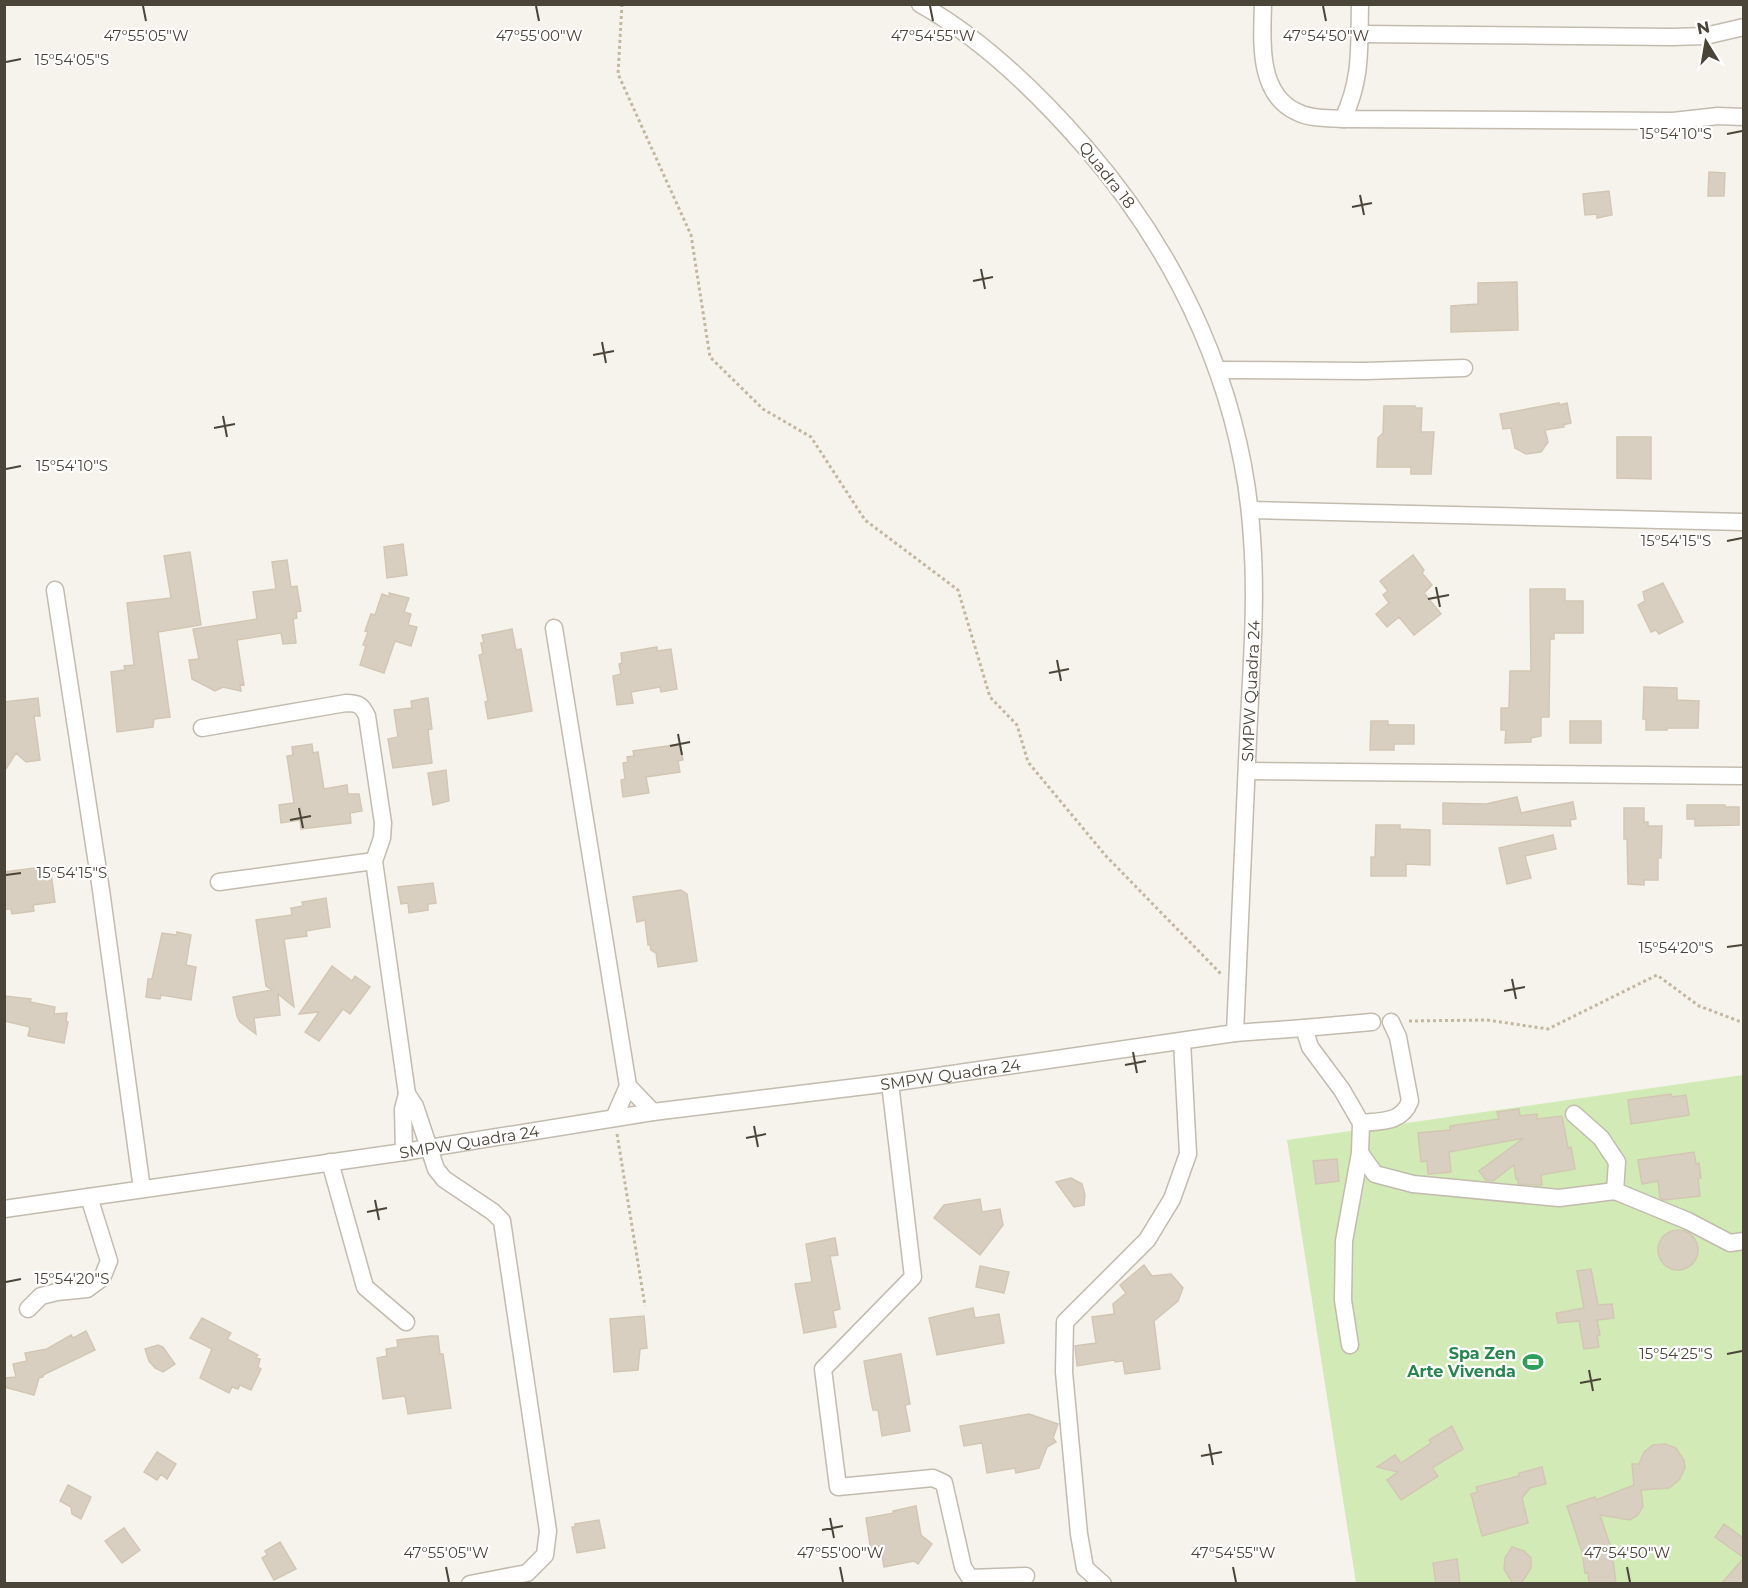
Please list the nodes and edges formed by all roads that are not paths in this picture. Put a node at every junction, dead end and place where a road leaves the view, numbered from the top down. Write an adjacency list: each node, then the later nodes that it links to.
1 (920, 4): 4 (street, Quadra 18)
2 (1263, 4): 8 (street)
3 (1360, 4): 6 (street)
4 (941, 12): 10 (street, Quadra 18)
5 (1743, 27): 6 (street)
6 (1359, 34): 8 (street)
7 (1743, 117): 8 (street)
8 (1343, 119)
9 (1464, 368): 10 (street)
10 (1218, 370): 11 (street, SMPW Quadra 24)
11 (1250, 510): 12 (street); 16 (street, SMPW Quadra 24)
12 (1743, 522)
13 (55, 590): 36 (street)
14 (554, 628): 26 (street)
15 (202, 728): 18 (street)
16 (1246, 771): 17 (street); 23 (street, SMPW Quadra 24)
17 (1743, 776)
18 (374, 861): 19 (street); 27 (street)
19 (219, 882)
20 (1372, 1022): 22 (street)
21 (1391, 1022): 31 (street)
22 (1304, 1028): 23 (street); 31 (street)
23 (1235, 1033): 24 (street, SMPW Quadra 24)
24 (1182, 1041): 25 (street, SMPW Quadra 24); 46 (street)
25 (890, 1083): 28 (street, SMPW Quadra 24); 44 (street)
26 (628, 1086): 28 (street); 30 (street)
27 (407, 1094): 32 (street); 33 (street)
28 (653, 1112): 30 (street, SMPW Quadra 24)
29 (1574, 1114): 37 (street)
30 (614, 1118): 32 (street, SMPW Quadra 24)
31 (1360, 1123): 34 (street)
32 (430, 1148): 33 (street, SMPW Quadra 24); 45 (street)
33 (404, 1152): 35 (street, SMPW Quadra 24)
34 (1360, 1153): 37 (street); 43 (street)
35 (330, 1162): 36 (street, SMPW Quadra 24); 42 (street)
36 (142, 1189): 38 (street, SMPW Quadra 24)
37 (1615, 1191): 40 (street)
38 (89, 1197): 39 (street, SMPW Quadra 24); 41 (street)
39 (4, 1209)
40 (1743, 1240)
41 (28, 1309)
42 (406, 1322)
43 (1350, 1345)
44 (1026, 1576)
45 (470, 1584)
46 (1103, 1584)

